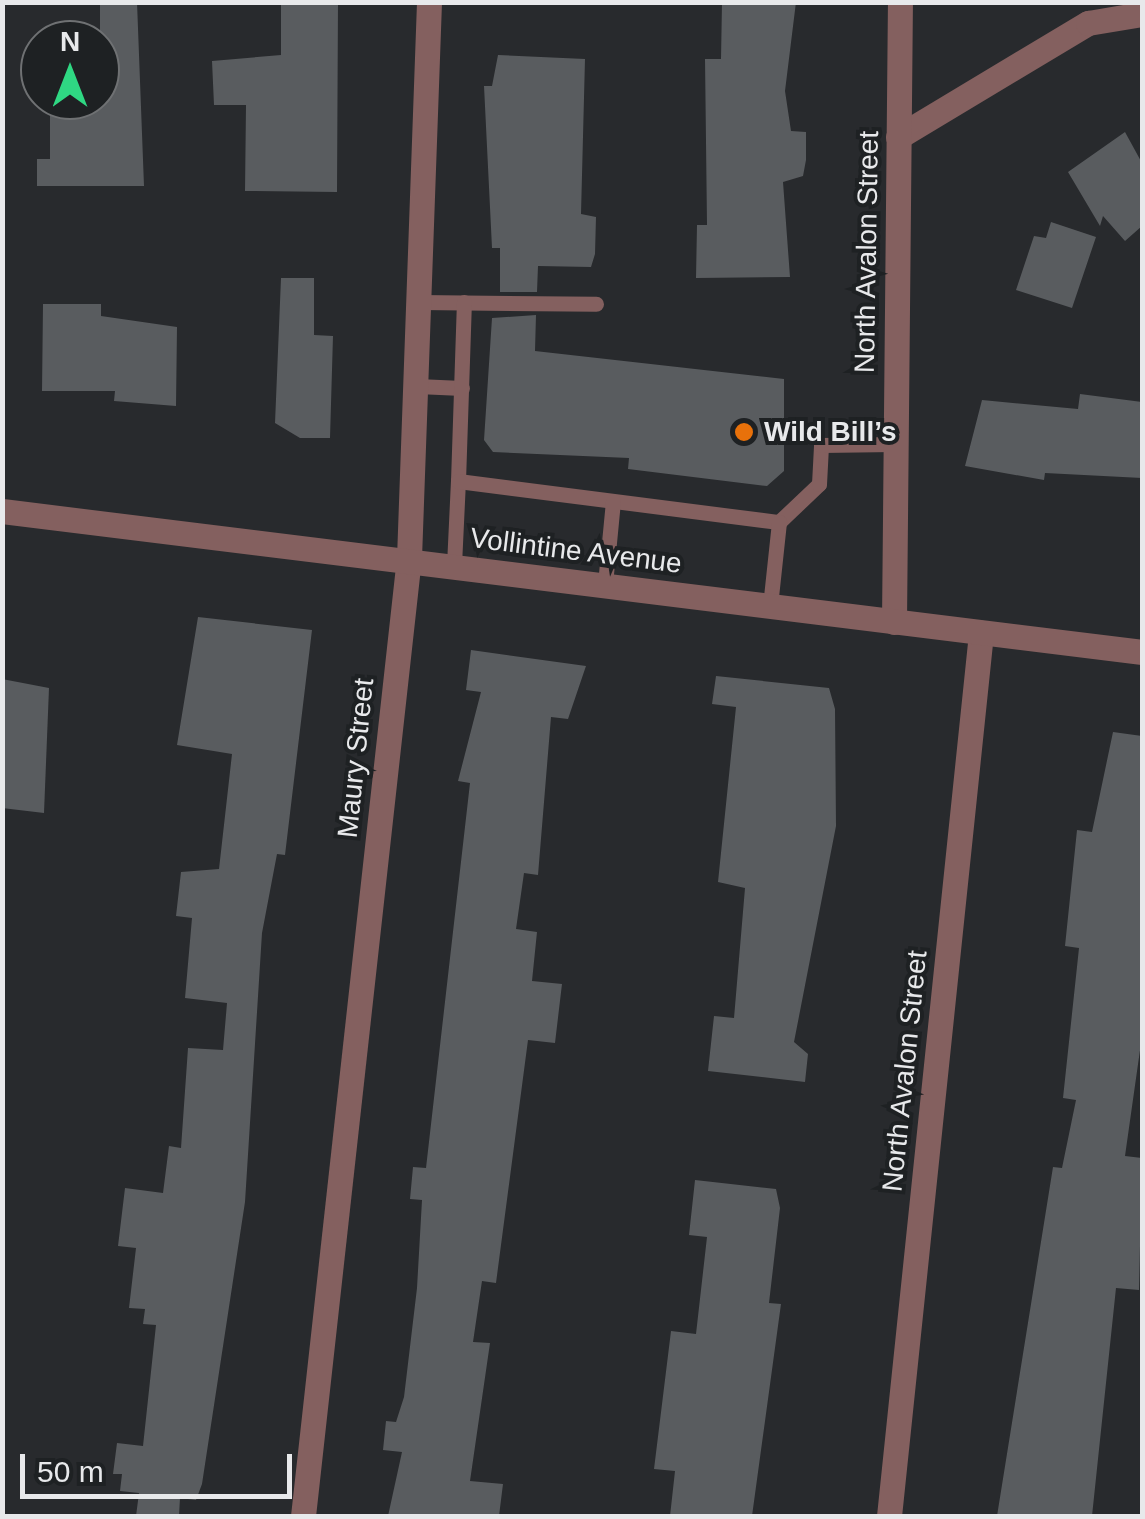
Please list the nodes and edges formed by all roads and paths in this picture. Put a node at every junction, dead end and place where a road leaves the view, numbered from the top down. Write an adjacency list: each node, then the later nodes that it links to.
1 (429, 2): 5 (street, Maury Street)
2 (900, 2): 4 (street, North Avalon Street)
3 (1142, 14): 4 (street)
4 (898, 137): 10 (street, North Avalon Street)
5 (419, 302): 6 (lane); 8 (street, Maury Street)
6 (464, 302): 7 (lane); 9 (lane)
7 (596, 304)
8 (418, 386): 9 (lane); 15 (street, Maury Street)
9 (462, 388): 11 (lane)
10 (894, 444): 14 (lane); 19 (street, North Avalon Street)
11 (458, 482): 12 (lane); 16 (lane)
12 (613, 501): 14 (lane); 17 (lane)
13 (2, 511): 15 (street, Vollintine Avenue)
14 (779, 522): 18 (lane)
15 (408, 558): 16 (street, Vollintine Avenue); 22 (street, Maury Street)
16 (454, 565): 17 (street, Vollintine Avenue)
17 (605, 584): 18 (street, Vollintine Avenue)
18 (770, 606): 19 (street, Vollintine Avenue)
19 (894, 622): 20 (street, Vollintine Avenue)
20 (981, 632): 21 (street, Vollintine Avenue); 23 (street, North Avalon Street)
21 (1142, 652)
22 (303, 1516)
23 (889, 1516)

